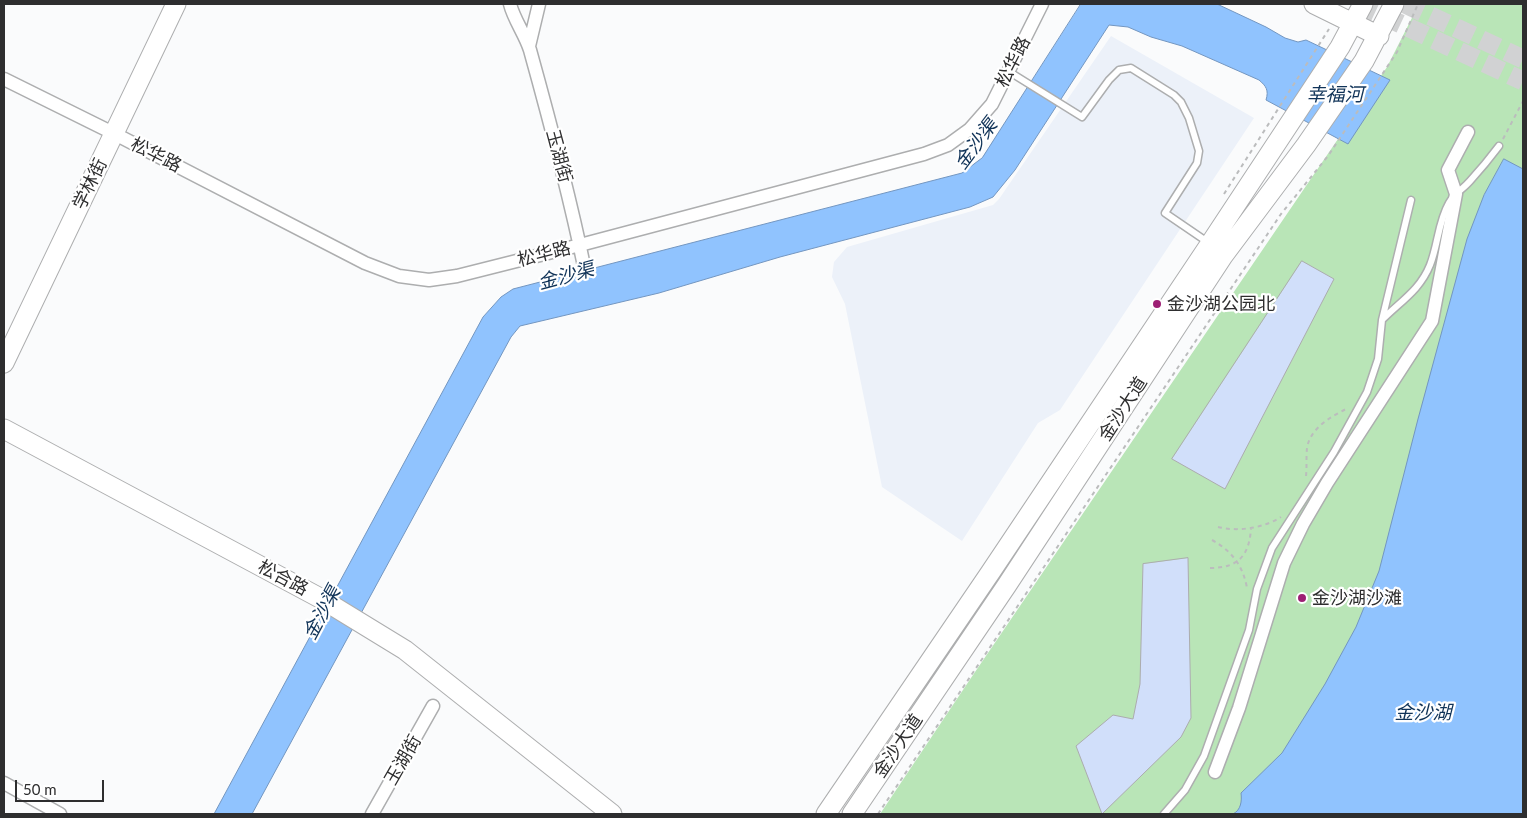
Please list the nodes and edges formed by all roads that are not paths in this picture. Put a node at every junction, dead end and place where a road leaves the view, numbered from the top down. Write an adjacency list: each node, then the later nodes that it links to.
1 (176, 4): 14 (main road, 学林街)
2 (510, 4): 10 (street, 玉湖街)
3 (539, 4): 10 (street, 玉湖街)
4 (1042, 4): 11 (street, 松华路)
5 (1314, 4): 8 (main road)
6 (1363, 4): 8 (main road, 金沙大道)
7 (1394, 4): 9 (main road, 金沙大道)
8 (1353, 22): 9 (main road); 18 (main road, 金沙大道)
9 (1379, 36): 31 (main road, 金沙大道)
10 (529, 46): 19 (street, 玉湖街)
11 (1008, 71): 18 (lane); 19 (street, 松华路)
12 (4, 79): 14 (street, 松华路)
13 (1468, 132): 16 (street)
14 (114, 134): 19 (street, 松华路); 22 (main road, 学林街)
15 (1499, 146): 16 (lane)
16 (1456, 194): 21 (lane); 25 (street)
17 (1411, 200): 21 (lane)
18 (1210, 244): 30 (main road, 金沙大道)
19 (580, 245): 20 (street, 玉湖街)
20 (584, 266)
21 (1382, 320): 32 (lane)
22 (4, 363)
23 (4, 429): 29 (main road, 松合路)
24 (434, 706): 28 (street, 玉湖街)
25 (1215, 772)
26 (4, 783): 27 (street)
27 (51, 812)
28 (372, 814)
29 (612, 814)
30 (826, 814)
31 (852, 814)
32 (1164, 814)

